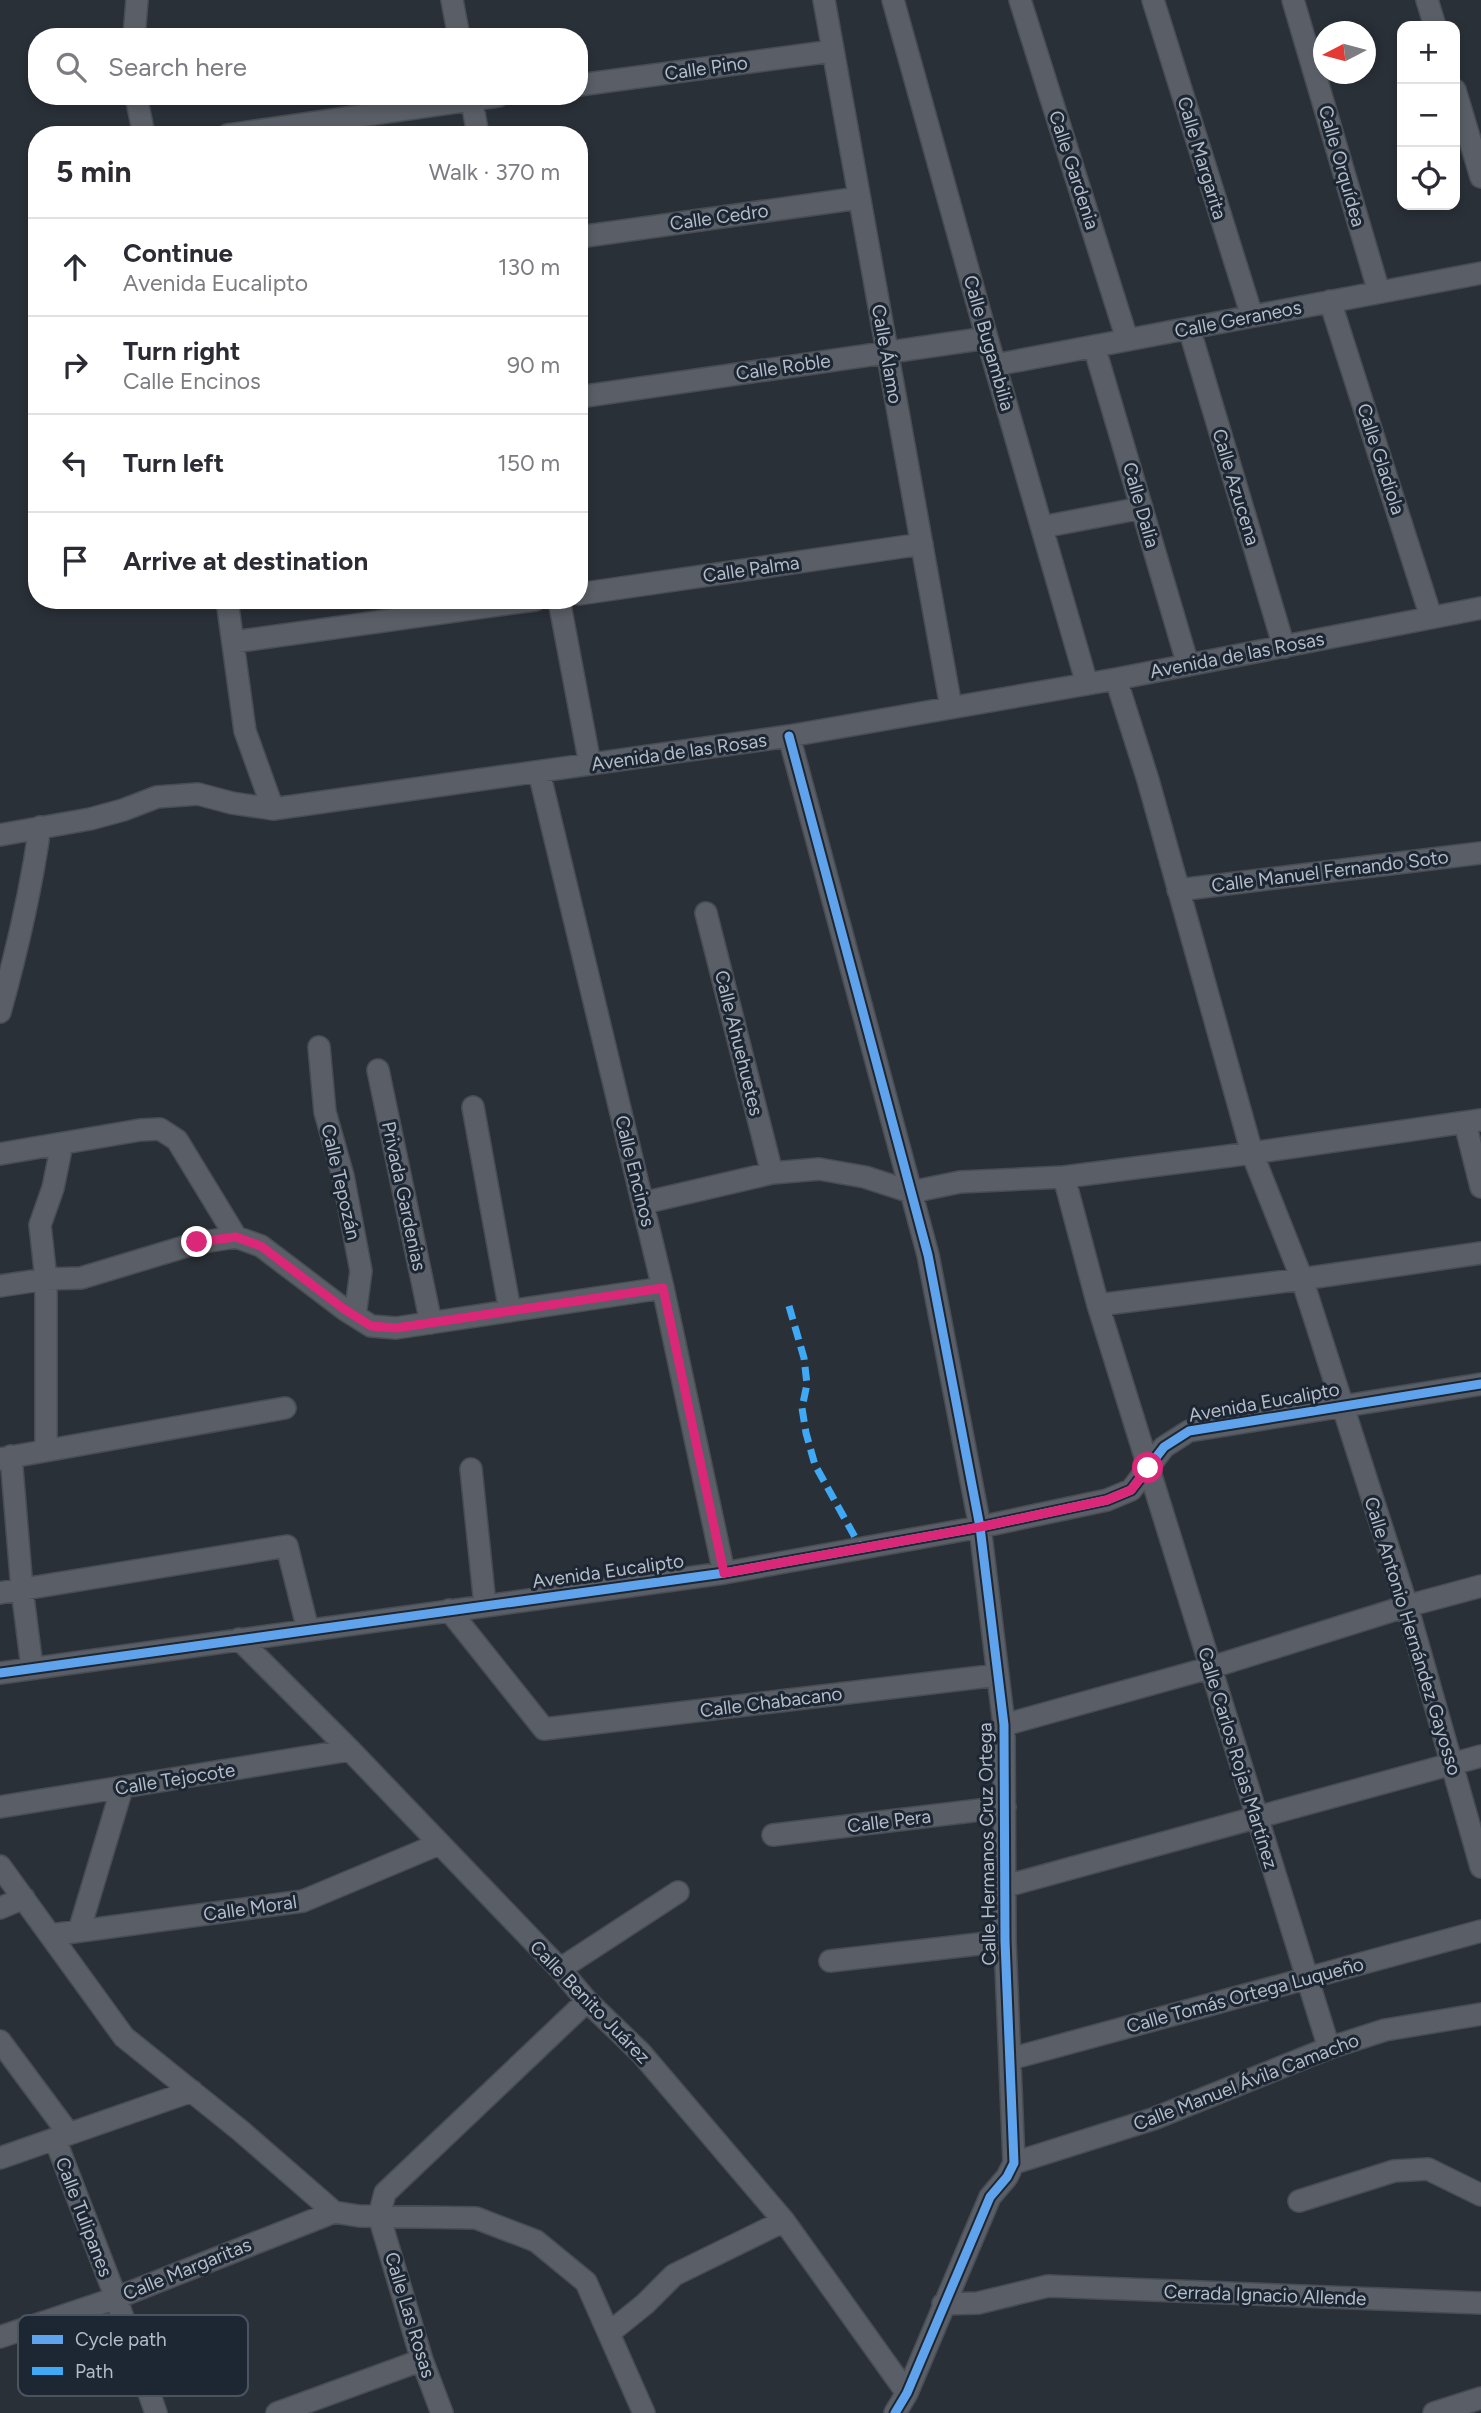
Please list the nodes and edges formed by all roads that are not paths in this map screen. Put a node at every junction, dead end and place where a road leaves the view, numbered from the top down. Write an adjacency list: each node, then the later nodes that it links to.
1 (137, 0): 10 (street)
2 (452, 0): 11 (street)
3 (824, 0): 12 (street, Calle Álamo)
4 (893, 0): 29 (street, Calle Bugambilia)
5 (1020, 0): 30 (street, Calle Gardenia)
6 (1153, 0): 27 (street, Calle Margarita)
7 (1293, 0): 25 (street, Calle Orquídea)
8 (1427, 0): 9 (street)
9 (1433, 21)
10 (135, 28)
11 (457, 28)
12 (833, 51): 13 (street, Calle Pino); 22 (street, Calle Álamo)
13 (588, 84)
14 (138, 105): 18 (street)
15 (425, 105): 19 (street)
16 (472, 105): 20 (street)
17 (1460, 107): 21 (street)
18 (142, 126)
19 (287, 126)
20 (476, 126)
21 (1481, 177)
22 (859, 198): 23 (street, Calle Cedro); 32 (street, Calle Álamo)
23 (588, 236)
24 (1481, 273): 25 (street, Calle Geraneos)
25 (1379, 292): 26 (street, Calle Geraneos)
26 (1330, 301): 27 (street, Calle Geraneos); 43 (street, Calle Gladiola)
27 (1252, 316): 28 (street, Calle Geraneos)
28 (1189, 328): 30 (street, Calle Geraneos); 45 (street, Calle Azucena)
29 (987, 338): 32 (street, Calle Roble); 33 (street, Calle Bugambilia)
30 (1127, 340): 31 (street, Calle Geraneos)
31 (1094, 346): 33 (street, Calle Geraneos); 35 (street, Calle Dalia)
32 (887, 352): 34 (street, Calle Roble); 37 (street, Calle Álamo)
33 (995, 365): 36 (street, Calle Bugambilia)
34 (588, 396)
35 (1142, 508): 36 (street); 46 (street, Calle Dalia)
36 (1042, 527): 48 (street, Calle Bugambilia)
37 (922, 544): 38 (street, Calle Palma); 49 (street, Calle Álamo)
38 (588, 593)
39 (228, 609): 44 (street)
40 (470, 609): 44 (street)
41 (561, 609): 51 (street)
42 (1480, 613): 43 (street, Avenida de las Rosas)
43 (1431, 617): 45 (street, Avenida de las Rosas)
44 (233, 642): 53 (street)
45 (1284, 646): 46 (street, Avenida de las Rosas)
46 (1188, 665): 47 (street, Avenida de las Rosas)
47 (1116, 679): 48 (street, Avenida de las Rosas); 57 (street, Calle Antonio Hernández Gayosso)
48 (1087, 684): 49 (street, Avenida de las Rosas)
49 (951, 707): 50 (street, Avenida de las Rosas)
50 (789, 736): 51 (street, Avenida de las Rosas); 70 (street, Calle Hermanos Cruz Ortega)
51 (590, 764): 52 (street, Avenida de las Rosas)
52 (539, 772): 53 (street, Avenida de las Rosas); 71 (street, Calle Encinos)
53 (273, 809): 54 (street, Avenida de las Rosas)
54 (40, 827): 55 (street, Avenida de las Rosas); 59 (street)
55 (0, 835)
56 (1481, 853): 57 (street, Calle Manuel Fernando Soto)
57 (1178, 890): 65 (street, Calle Antonio Hernández Gayosso)
58 (706, 913): 67 (street, Calle Ahuehuetes)
59 (0, 1012)
60 (319, 1047): 80 (street, Calle Tepozán)
61 (378, 1070): 81 (street, Privada Gardenias)
62 (473, 1107): 79 (street)
63 (1473, 1122): 65 (street); 69 (street)
64 (62, 1144): 66 (street); 72 (street); 74 (street)
65 (1252, 1153): 68 (street); 75 (street, Calle Antonio Hernández Gayosso)
66 (0, 1154)
67 (772, 1174): 70 (street); 71 (street)
68 (1065, 1177): 70 (street); 78 (street, Calle Carlos Rojas Martínez)
69 (1481, 1187)
70 (911, 1192): 89 (street, Calle Hermanos Cruz Ortega)
71 (643, 1203): 77 (street, Calle Encinos)
72 (236, 1237): 74 (street); 80 (street)
73 (1481, 1253): 75 (street)
74 (46, 1279): 76 (street); 85 (street)
75 (1302, 1279): 78 (street); 83 (street, Calle Antonio Hernández Gayosso)
76 (0, 1286)
77 (663, 1288): 79 (street); 90 (street, Calle Encinos)
78 (1098, 1305): 87 (street, Calle Carlos Rojas Martínez)
79 (510, 1311): 81 (street)
80 (355, 1317): 81 (street)
81 (431, 1322)
82 (1481, 1384): 83 (street, Avenida Eucalipto)
83 (1341, 1406): 87 (street, Avenida Eucalipto); 95 (street, Calle Antonio Hernández Gayosso)
84 (285, 1408): 85 (street)
85 (46, 1450): 86 (street)
86 (6, 1458): 92 (street)
87 (1148, 1468): 89 (street, Avenida Eucalipto); 100 (street, Calle Carlos Rojas Martínez)
88 (471, 1469): 94 (street)
89 (980, 1527): 90 (street, Avenida Eucalipto); 102 (street, Calle Hermanos Cruz Ortega)
90 (724, 1573): 94 (street, Avenida Eucalipto)
91 (1481, 1586): 95 (street)
92 (22, 1589): 93 (street); 97 (street); 99 (street)
93 (0, 1593)
94 (485, 1605): 96 (street, Avenida Eucalipto)
95 (1406, 1606): 100 (street); 106 (street, Calle Antonio Hernández Gayosso)
96 (449, 1610): 97 (street, Avenida Eucalipto); 102 (street, Calle Chabacano)
97 (308, 1630): 98 (street, Avenida Eucalipto)
98 (239, 1639): 99 (street, Avenida Eucalipto); 104 (street, Calle Benito Juárez)
99 (32, 1667): 101 (street, Avenida Eucalipto)
100 (1209, 1668): 103 (street); 110 (street, Calle Carlos Rojas Martínez)
101 (0, 1673)
102 (998, 1675): 103 (street, Calle Hermanos Cruz Ortega)
103 (1004, 1725): 109 (street, Calle Hermanos Cruz Ortega)
104 (350, 1750): 107 (street, Calle Tejocote); 112 (street, Calle Benito Juárez)
105 (1481, 1756): 106 (street)
106 (1451, 1764): 110 (street); 114 (street, Calle Antonio Hernández Gayosso)
107 (122, 1788): 108 (street, Calle Tejocote); 119 (street)
108 (0, 1807)
109 (1005, 1807): 111 (street, Calle Pera); 115 (street, Calle Hermanos Cruz Ortega)
110 (1256, 1817): 115 (street); 125 (street, Calle Carlos Rojas Martínez)
111 (773, 1835)
112 (439, 1844): 119 (street, Calle Moral); 124 (street, Calle Benito Juárez)
113 (0, 1866): 117 (street)
114 (1481, 1867)
115 (1006, 1886): 122 (street, Calle Hermanos Cruz Ortega)
116 (678, 1892): 124 (street)
117 (24, 1898): 118 (street); 121 (street)
118 (0, 1908)
119 (79, 1931): 121 (street, Calle Moral)
120 (1481, 1931): 125 (street, Calle Tomás Ortega Luqueño)
121 (51, 1935): 131 (street)
122 (1005, 1941): 123 (street); 130 (street, Calle Hermanos Cruz Ortega)
123 (830, 1961)
124 (560, 1969): 126 (street, Calle Benito Juárez)
125 (1307, 1978): 129 (street, Calle Carlos Rojas Martínez); 130 (street, Calle Tomás Ortega Luqueño)
126 (587, 2001): 138 (street); 139 (street, Calle Benito Juárez)
127 (1481, 2014): 129 (street, Calle Manuel Ávila Camacho)
128 (0, 2041): 132 (street, Calle Tulipanes)
129 (1329, 2048): 134 (street, Calle Manuel Ávila Camacho)
130 (1010, 2059): 134 (street, Calle Hermanos Cruz Ortega)
131 (192, 2091): 132 (street); 137 (street)
132 (62, 2136): 133 (street); 140 (street, Calle Tulipanes)
133 (0, 2158)
134 (1014, 2163): 142 (street)
135 (1481, 2194): 136 (street)
136 (1299, 2201)
137 (334, 2211): 138 (street); 140 (street, Calle Margaritas)
138 (379, 2216): 146 (street); 148 (street, Calle Las Rosas)
139 (784, 2221): 146 (street); 149 (street, Calle Benito Juárez)
140 (116, 2298): 143 (street, Calle Margaritas); 144 (street, Calle Tulipanes)
141 (1481, 2303): 142 (street, Cerrada Ignacio Allende)
142 (943, 2304): 149 (street)
143 (65, 2315)
144 (122, 2315)
145 (18, 2331): 147 (street, Calle Margaritas)
146 (609, 2333): 155 (street)
147 (0, 2337)
148 (422, 2360): 153 (street); 154 (street, Calle Las Rosas)
149 (907, 2393): 156 (street)
150 (150, 2396): 152 (street, Calle Tulipanes)
151 (1481, 2398): 157 (street)
152 (156, 2413)
153 (277, 2413)
154 (442, 2413)
155 (645, 2413)
156 (895, 2413)
157 (1434, 2413)

